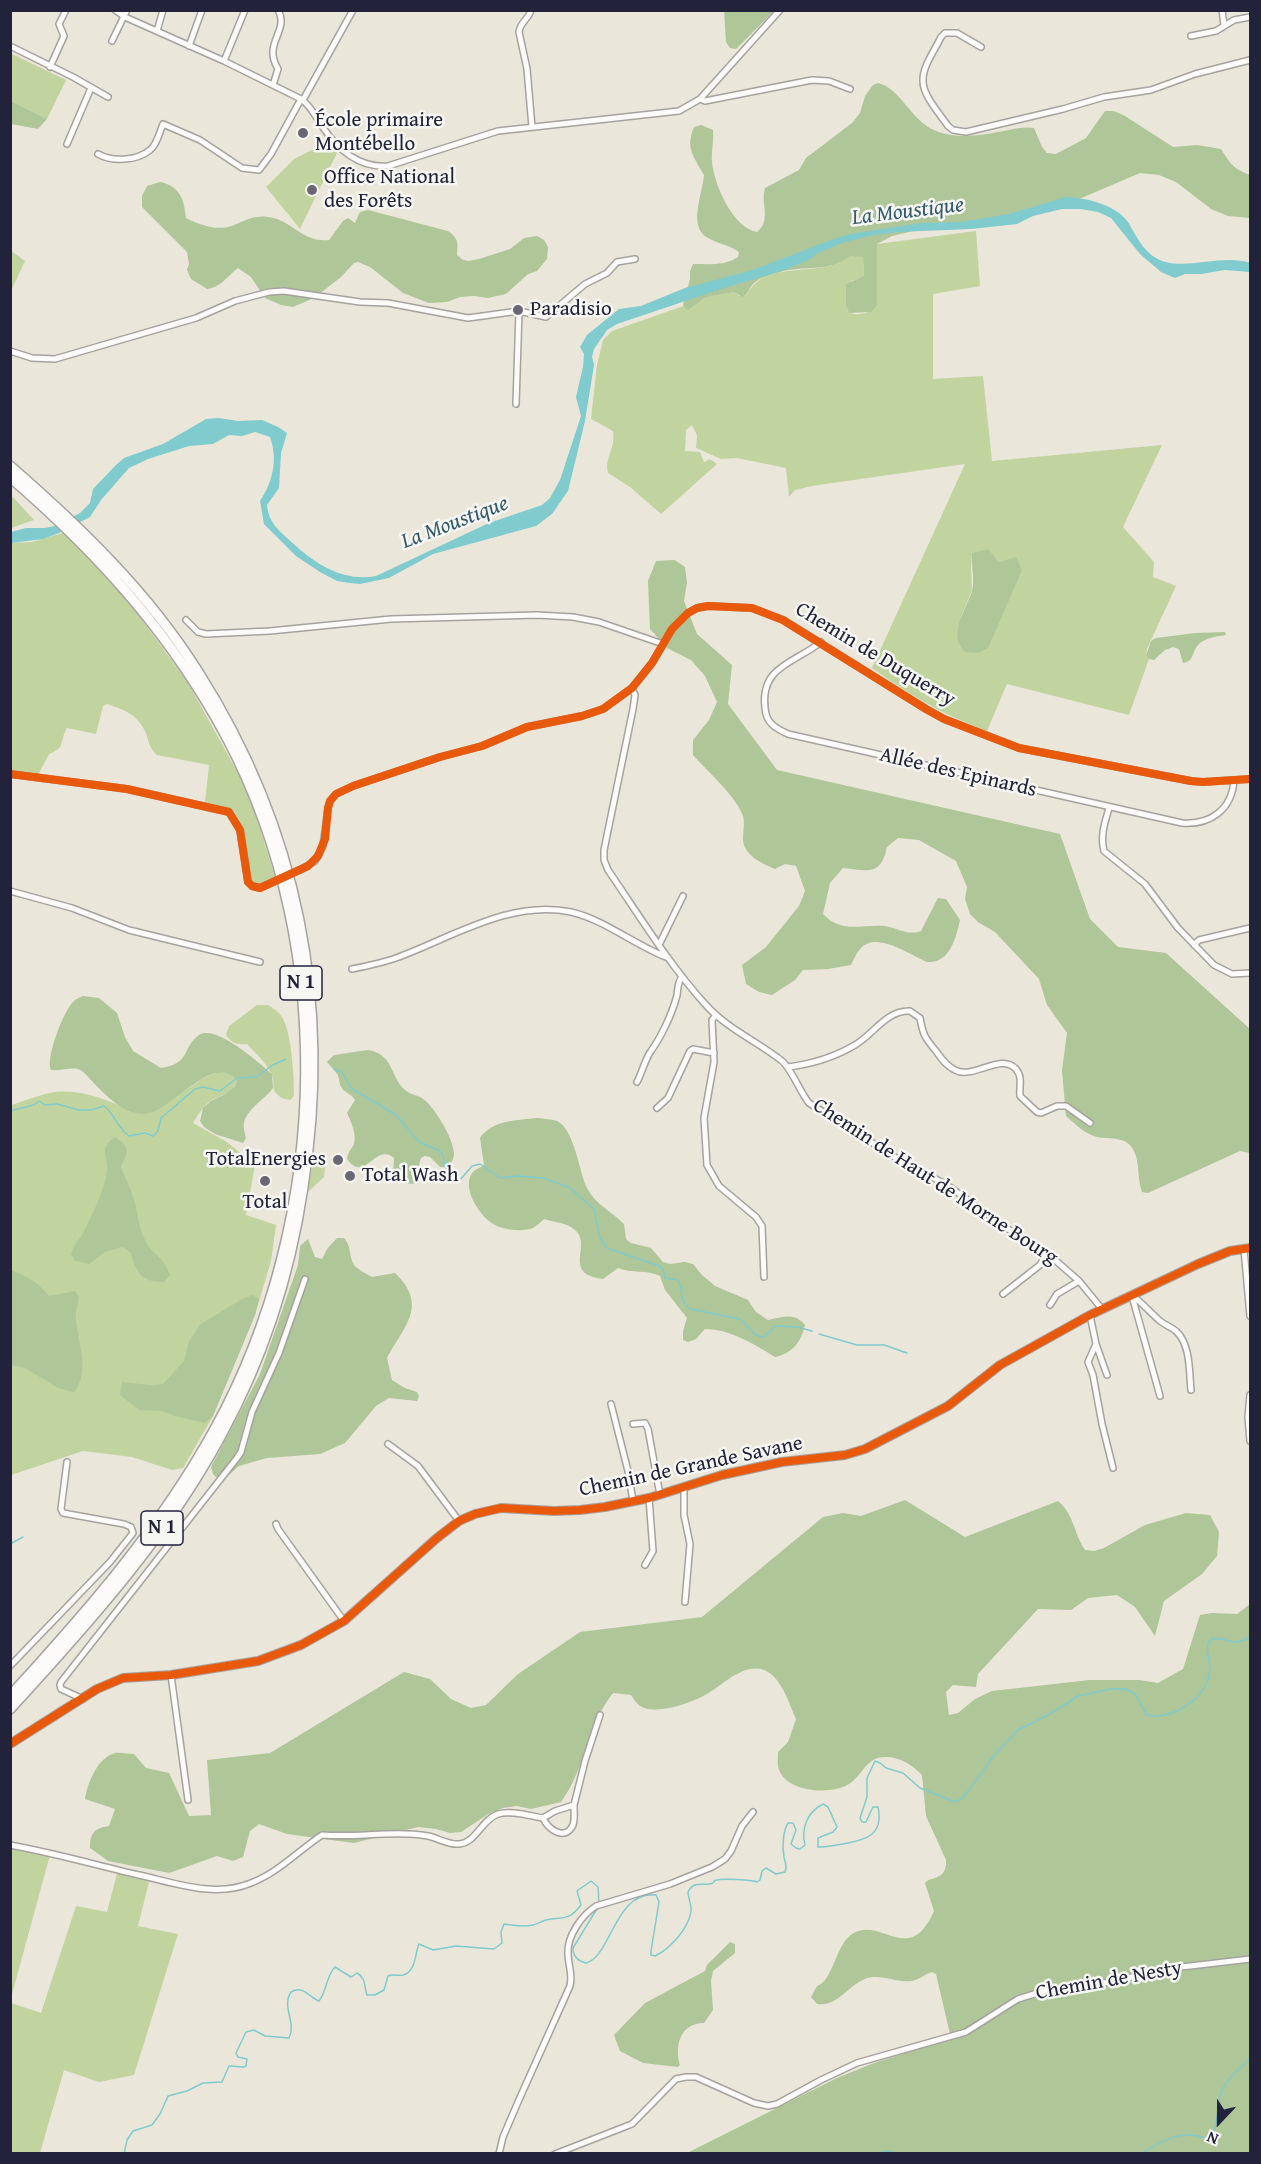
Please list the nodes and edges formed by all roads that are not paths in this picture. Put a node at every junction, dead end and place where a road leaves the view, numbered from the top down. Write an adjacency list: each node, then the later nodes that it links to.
1 (66, 10): 22 (street)
2 (116, 10): 11 (street)
3 (163, 10): 14 (street)
4 (202, 10): 18 (street)
5 (245, 10): 21 (street)
6 (278, 10): 23 (street)
7 (353, 10): 27 (street)
8 (531, 10): 29 (street)
9 (780, 10): 28 (street)
10 (1222, 10): 13 (street)
11 (126, 14): 14 (street); 16 (street)
12 (1251, 17): 13 (street)
13 (1224, 25): 15 (street)
14 (157, 31): 18 (street)
15 (1191, 36)
16 (112, 41)
17 (10, 46): 22 (street)
18 (189, 46): 21 (street)
19 (981, 47): 20 (street)
20 (1251, 60)
21 (224, 61): 23 (street)
22 (50, 67): 24 (street)
23 (273, 85): 27 (street)
24 (91, 88): 26 (street); 30 (street)
25 (850, 89): 28 (street)
26 (108, 98)
27 (302, 99): 29 (street); 31 (street)
28 (700, 99): 29 (street)
29 (532, 127)
30 (67, 144)
31 (98, 154)
32 (635, 260): 33 (street)
33 (519, 310): 34 (street); 35 (street)
34 (10, 351)
35 (516, 404)
36 (10, 466): 38 (highway, N 1)
37 (10, 477): 38 (highway, N 1)
38 (60, 515): 39 (highway, N 1)
39 (77, 531): 97 (highway, N 1); 99 (highway, N 1)
40 (186, 620): 42 (street)
41 (821, 642): 42 (street, Chemin de Duquerry); 46 (street, Chemin de Duquerry); 47 (street, Allée des Epinards)
42 (663, 644): 43 (street, Chemin de Duquerry)
43 (632, 688): 44 (street, Chemin de Duquerry, bridge); 51 (street, Chemin de Haut de Morne Bourg)
44 (10, 774)
45 (1251, 779): 46 (street, Chemin de Duquerry)
46 (1234, 780): 47 (street, Allée des Epinards)
47 (1109, 808): 52 (street)
48 (10, 891): 54 (street)
49 (683, 896): 51 (street)
50 (1251, 928): 52 (street)
51 (659, 945): 53 (street, Chemin de Haut de Morne Bourg)
52 (1194, 945): 56 (street)
53 (666, 957): 55 (street); 57 (street, Chemin de Haut de Morne Bourg)
54 (260, 962)
55 (352, 969)
56 (1251, 973)
57 (682, 977): 58 (street, Chemin de Haut de Morne Bourg); 61 (street)
58 (716, 1015): 59 (street); 60 (street, Chemin de Haut de Morne Bourg)
59 (714, 1053): 62 (street); 66 (street)
60 (788, 1067): 63 (street); 65 (street, Chemin de Haut de Morne Bourg)
61 (637, 1082)
62 (657, 1108)
63 (1090, 1123)
64 (1247, 1248): 70 (street, Chemin de Grande Savane); 74 (street)
65 (1047, 1253): 68 (street, Chemin de Haut de Morne Bourg); 69 (street)
66 (764, 1277)
67 (305, 1280): 98 (street)
68 (1078, 1281): 71 (street); 72 (street, Chemin de Haut de Morne Bourg)
69 (1003, 1293)
70 (1132, 1295): 72 (street, Chemin de Grande Savane); 77 (street); 79 (street)
71 (1050, 1305)
72 (1102, 1309): 73 (street, Chemin de Grande Savane)
73 (1090, 1315): 75 (street); 86 (street, Chemin de Grande Savane)
74 (1251, 1316)
75 (1096, 1344): 76 (street); 85 (street)
76 (1107, 1375)
77 (1191, 1390)
78 (1251, 1395): 82 (street)
79 (1160, 1396)
80 (611, 1404): 89 (street)
81 (633, 1424): 87 (street)
82 (1251, 1441)
83 (388, 1444): 90 (street)
84 (67, 1462): 95 (street)
85 (1113, 1468)
86 (684, 1487): 87 (street, Chemin de Grande Savane); 93 (street)
87 (660, 1495): 88 (street, Chemin de Grande Savane)
88 (650, 1498): 89 (street, Chemin de Grande Savane); 92 (street)
89 (633, 1501): 90 (street, Chemin de Grande Savane)
90 (459, 1521): 94 (street, Chemin de Grande Savane)
91 (276, 1524): 94 (street)
92 (645, 1565)
93 (685, 1602)
94 (344, 1621): 96 (street, Chemin de Grande Savane)
95 (10, 1666)
96 (171, 1675): 98 (street, Chemin de Grande Savane); 102 (street)
97 (10, 1696)
98 (83, 1699): 101 (street, Chemin de Grande Savane)
99 (10, 1709)
100 (600, 1715): 103 (street)
101 (10, 1744)
102 (188, 1800)
103 (573, 1805): 105 (street); 105 (street)
104 (753, 1812): 108 (street)
105 (543, 1818): 106 (street)
106 (10, 1845)
107 (1251, 1959): 109 (street, Chemin de Nesty)
108 (499, 2154)
109 (555, 2154)

